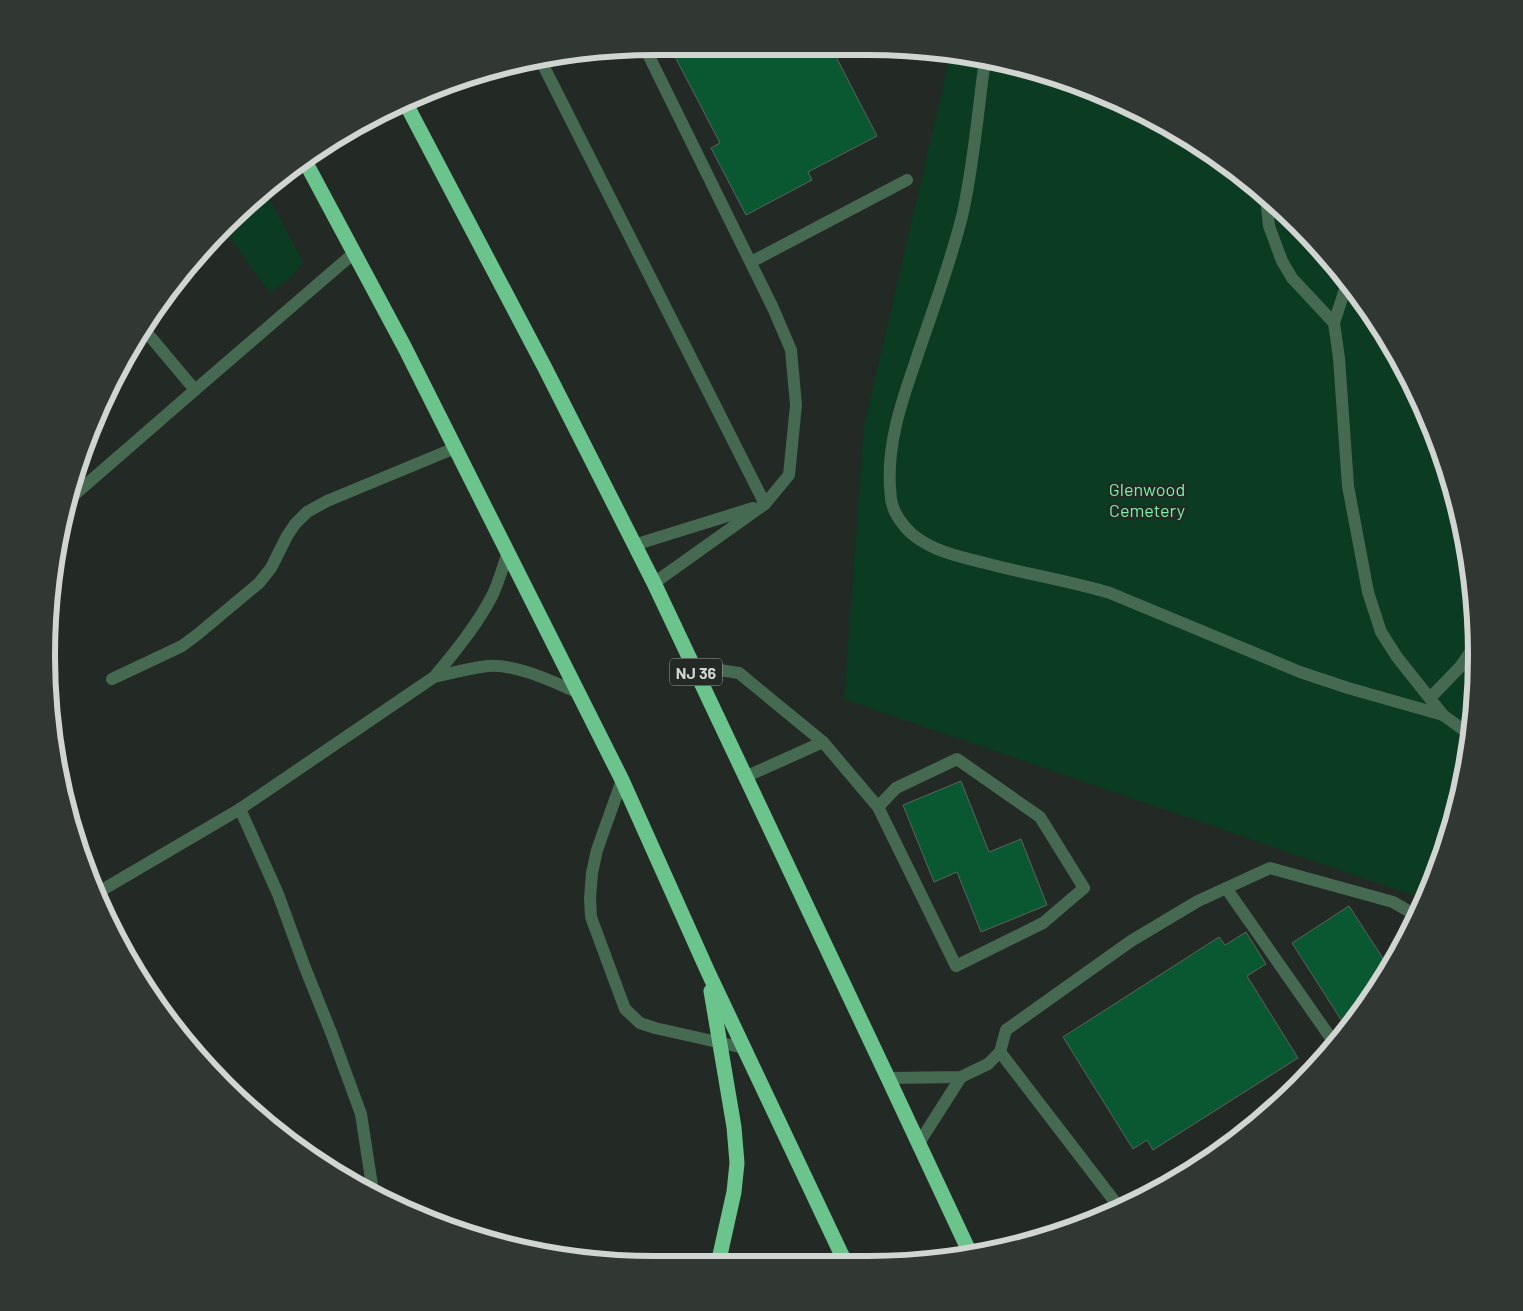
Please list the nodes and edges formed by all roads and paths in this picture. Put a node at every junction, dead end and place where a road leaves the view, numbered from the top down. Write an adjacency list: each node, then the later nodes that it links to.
1 (649, 55): 9 (street)
2 (544, 66): 16 (street)
3 (984, 67): 26 (street)
4 (409, 109): 17 (highway, NJ 36)
5 (308, 166): 8 (highway)
6 (907, 180): 9 (street)
7 (1267, 208): 11 (street)
8 (354, 254): 13 (street); 14 (highway)
9 (751, 262): 16 (street)
10 (1344, 290): 11 (street)
11 (1334, 323): 25 (street)
12 (148, 334): 13 (street)
13 (195, 390): 15 (street)
14 (455, 448): 18 (highway); 23 (street)
15 (77, 492)
16 (765, 504): 17 (street); 19 (street)
17 (634, 545): 19 (highway, NJ 36)
18 (508, 552): 22 (street); 24 (highway)
19 (654, 583): 21 (highway, NJ 36)
20 (1468, 656): 25 (street)
21 (693, 666): 28 (street); 29 (highway, NJ 36)
22 (434, 677): 24 (street); 32 (street)
23 (112, 679)
24 (577, 692): 30 (highway)
25 (1430, 698): 26 (street)
26 (1444, 715): 27 (street)
27 (1463, 730)
28 (822, 742): 29 (street); 31 (street)
29 (745, 777): 42 (highway, NJ 36)
30 (622, 780): 36 (highway); 38 (street)
31 (878, 807): 31 (street)
32 (240, 809): 34 (street); 44 (street)
33 (1226, 888): 35 (street); 37 (street); 40 (street)
34 (103, 889)
35 (1410, 912)
36 (708, 972): 38 (highway); 39 (highway)
37 (1330, 1037)
38 (720, 1043): 39 (street); 47 (highway)
39 (744, 1048): 48 (highway)
40 (1000, 1052): 41 (street); 45 (street)
41 (961, 1077): 42 (street); 43 (street)
42 (888, 1078): 43 (highway, NJ 36)
43 (919, 1144): 46 (highway, NJ 36)
44 (372, 1185)
45 (1115, 1202)
46 (968, 1247)
47 (720, 1256)
48 (842, 1256)

